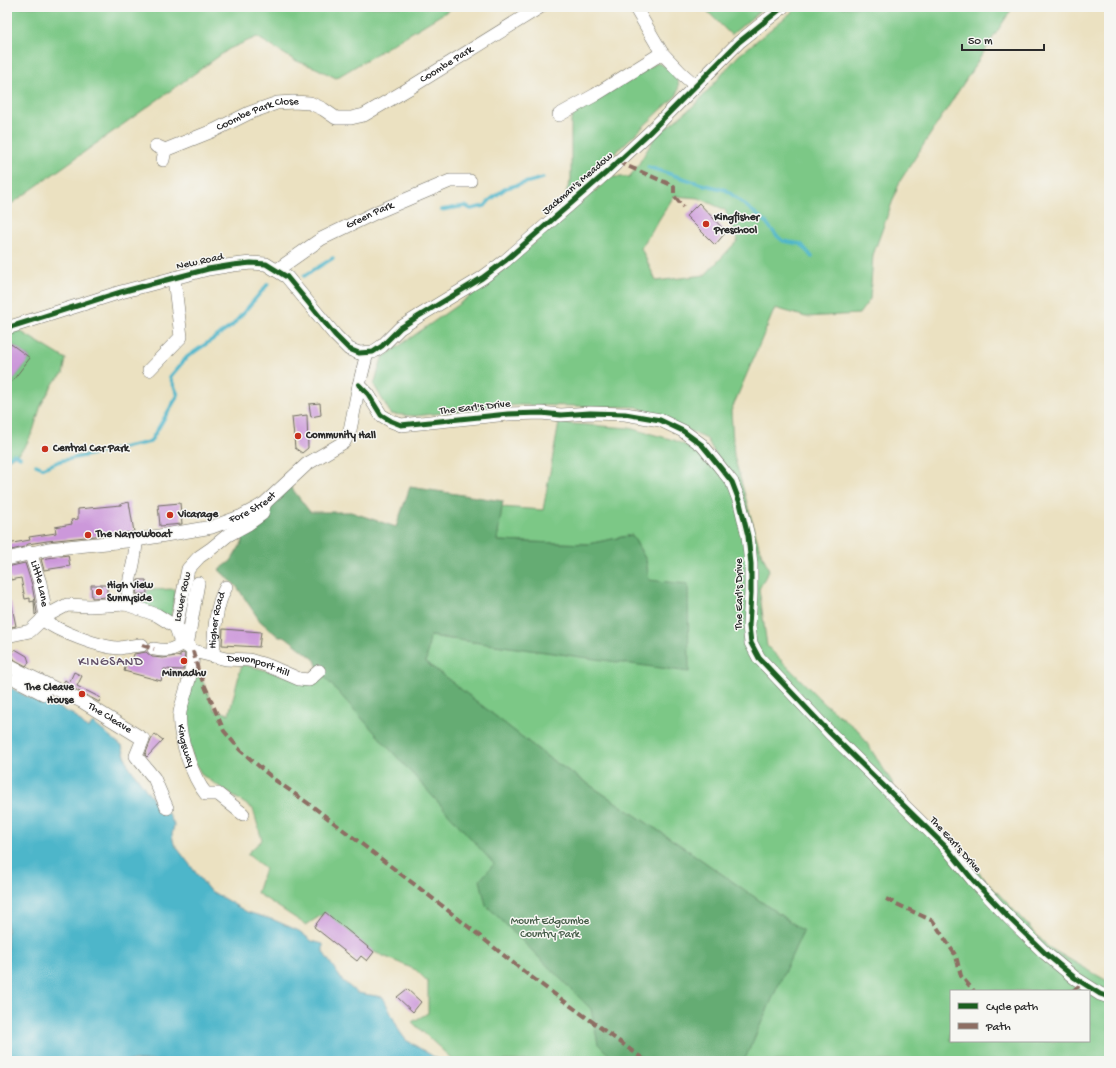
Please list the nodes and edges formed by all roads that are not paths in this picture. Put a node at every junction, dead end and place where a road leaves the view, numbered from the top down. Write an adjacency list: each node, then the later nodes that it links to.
1 (540, 7): 7 (street, Coombe Park)
2 (635, 7): 4 (street)
3 (783, 7): 5 (street, Jackman's Meadow)
4 (662, 54): 5 (street); 6 (street)
5 (696, 86): 13 (street, Jackman's Meadow)
6 (559, 115)
7 (351, 118): 8 (street, Coombe Park Close)
8 (161, 152)
9 (470, 181): 10 (street, Green Park)
10 (277, 270): 11 (street, New Road); 13 (street, New Road)
11 (174, 278): 12 (street, New Road); 14 (street)
12 (7, 328)
13 (367, 353): 15 (street, Fore Street)
14 (148, 370)
15 (359, 385): 16 (street, Fore Street); 34 (street, The Earl's Drive)
16 (265, 502): 17 (street, Fore Street); 24 (street, Lower Row)
17 (136, 540): 18 (street, Fore Street); 22 (street)
18 (30, 552): 19 (street, Fore Street); 23 (street, Little Lane)
19 (7, 559)
20 (198, 583): 26 (street)
21 (226, 586): 27 (street, Higher Road)
22 (126, 604): 23 (street); 24 (street)
23 (44, 618): 25 (street); 26 (street)
24 (176, 627): 26 (street, Lower Row)
25 (7, 636)
26 (188, 647): 27 (street, Devonport Hill); 33 (street, Kingsway)
27 (213, 656): 30 (street, Devonport Hill)
28 (7, 662): 29 (street, The Cleave)
29 (17, 670): 31 (street); 32 (street, The Cleave)
30 (319, 671)
31 (44, 694)
32 (167, 808)
33 (244, 814)
34 (1109, 997)

